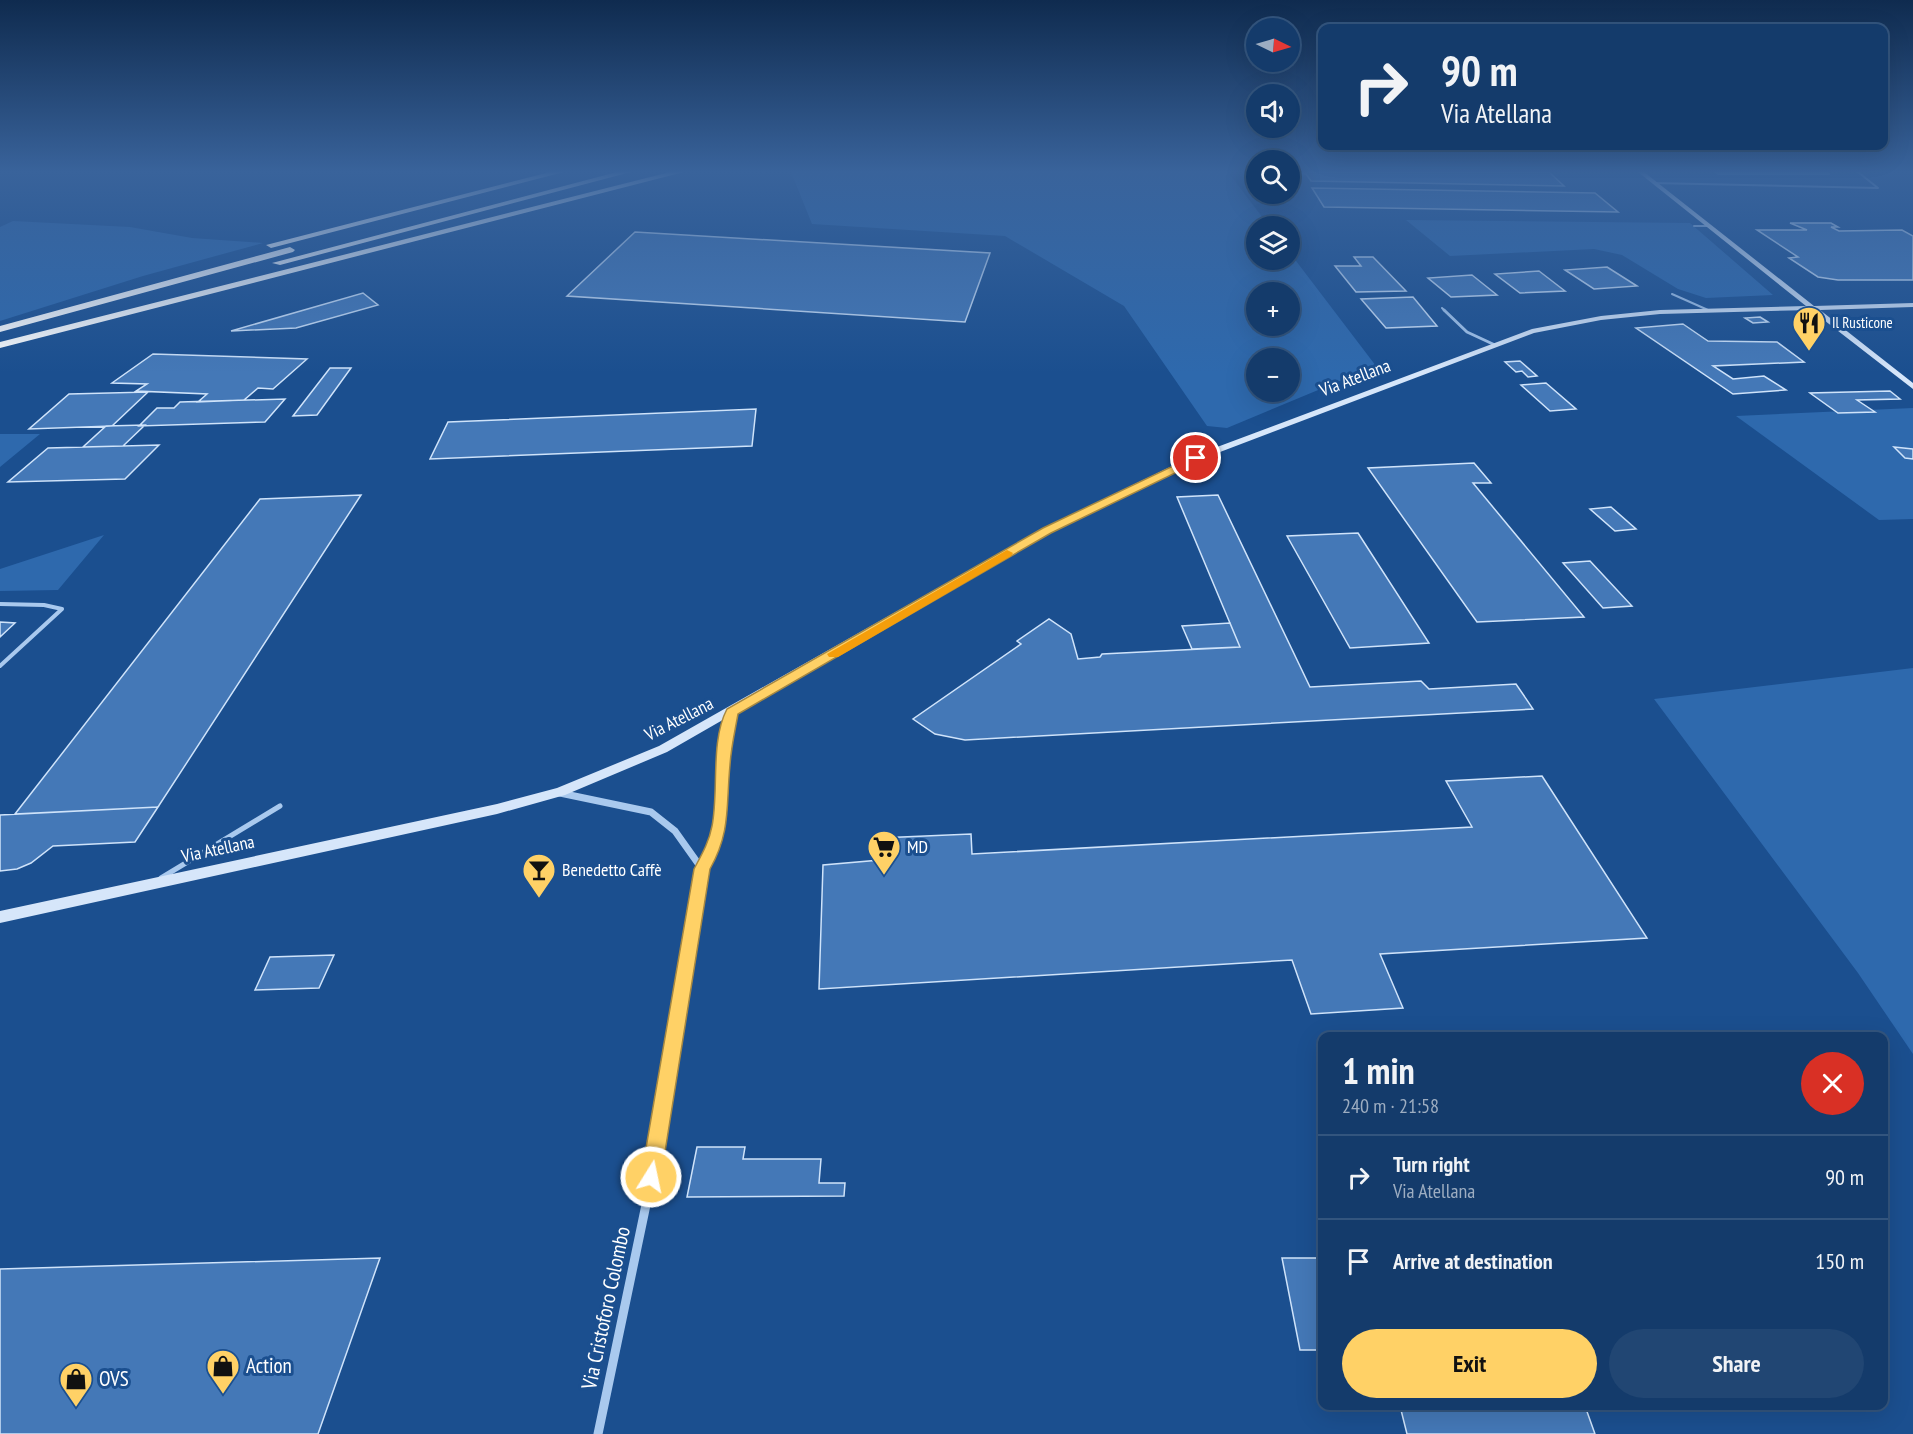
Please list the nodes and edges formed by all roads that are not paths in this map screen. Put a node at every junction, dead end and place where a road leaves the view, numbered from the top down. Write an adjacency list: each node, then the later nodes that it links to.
1 (292, 239): 11 (highway)
2 (329, 239): 11 (highway)
3 (367, 239): 12 (highway)
4 (414, 239): 12 (highway)
5 (1724, 239): 8 (main road)
6 (1672, 294): 10 (lane)
7 (1913, 305): 8 (main road, Via Atellana)
8 (1809, 306): 10 (main road, Via Atellana); 14 (main road)
9 (1442, 308): 13 (lane)
10 (1708, 310): 13 (main road, Via Atellana)
11 (0, 327)
12 (1, 343)
13 (1495, 345): 17 (main road, Via Atellana)
14 (1913, 387)
15 (0, 604): 16 (lane)
16 (0, 666)
17 (732, 712): 18 (main road, Via Atellana); 20 (street, Via Cristoforo Colombo)
18 (560, 792): 20 (street); 21 (main road, Via Atellana)
19 (280, 806): 21 (lane)
20 (702, 869): 23 (street, Via Cristoforo Colombo)
21 (156, 881): 22 (main road, Via Atellana)
22 (0, 917)
23 (598, 1434)

